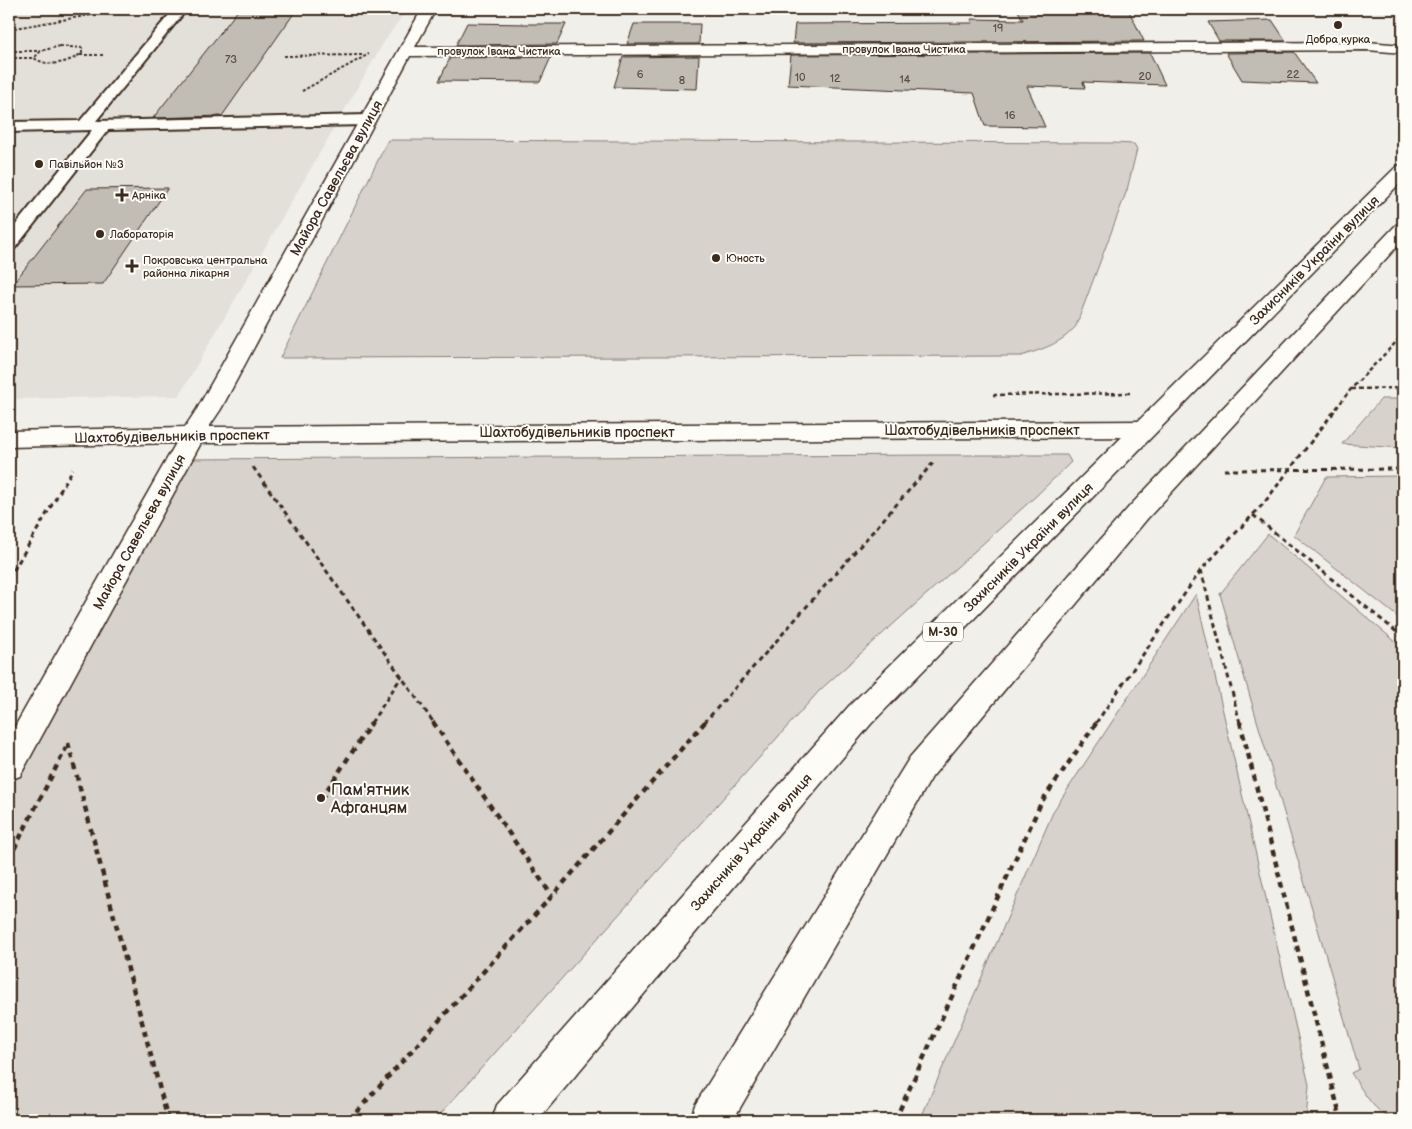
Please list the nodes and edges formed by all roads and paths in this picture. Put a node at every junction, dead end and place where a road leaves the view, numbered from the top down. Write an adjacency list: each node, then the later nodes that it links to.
1 (126, 9): 4 (path)
2 (181, 9): 15 (lane)
3 (429, 9): 8 (main road, Майора Савельєва вулиця)
4 (9, 29)
5 (1403, 49): 8 (main road, провулок Івана Чистика)
6 (9, 51): 7 (path)
7 (41, 51): 12 (path); 12 (path)
8 (405, 52): 9 (path); 14 (main road, Майора Савельєва вулиця)
9 (365, 55): 10 (path); 13 (path)
10 (284, 56)
11 (9, 58): 12 (path)
12 (34, 58)
13 (296, 94)
14 (368, 120): 16 (lane); 25 (main road, Майора Савельєва вулиця)
15 (84, 126): 16 (lane); 17 (lane)
16 (104, 126): 20 (lane)
17 (9, 127)
18 (1403, 170): 24 (main road, Захисників України вулиця / М-30)
19 (1403, 229): 32 (main road)
20 (9, 244)
21 (1403, 335): 23 (path)
22 (1403, 388): 23 (path)
23 (1351, 389): 31 (path)
24 (1145, 429): 25 (main road, Шахтобудівельників проспект); 44 (main road, Захисників України вулиця / М-30)
25 (192, 435): 26 (main road, Шахтобудівельників проспект); 39 (main road, Майора Савельєва вулиця)
26 (9, 439)
27 (247, 459): 37 (path)
28 (78, 461): 35 (path)
29 (933, 462): 41 (path)
30 (1403, 469): 31 (path)
31 (1289, 470): 32 (path); 33 (path)
32 (1177, 471): 45 (main road)
33 (1252, 515): 34 (path); 36 (path)
34 (1201, 570): 46 (path); 47 (path)
35 (9, 578)
36 (1403, 636)
37 (402, 676): 40 (path); 41 (path)
38 (68, 743): 42 (path)
39 (9, 766)
40 (320, 798)
41 (552, 896): 43 (path)
42 (168, 1120)
43 (349, 1120)
44 (512, 1120)
45 (710, 1120)
46 (895, 1120)
47 (1340, 1120)

